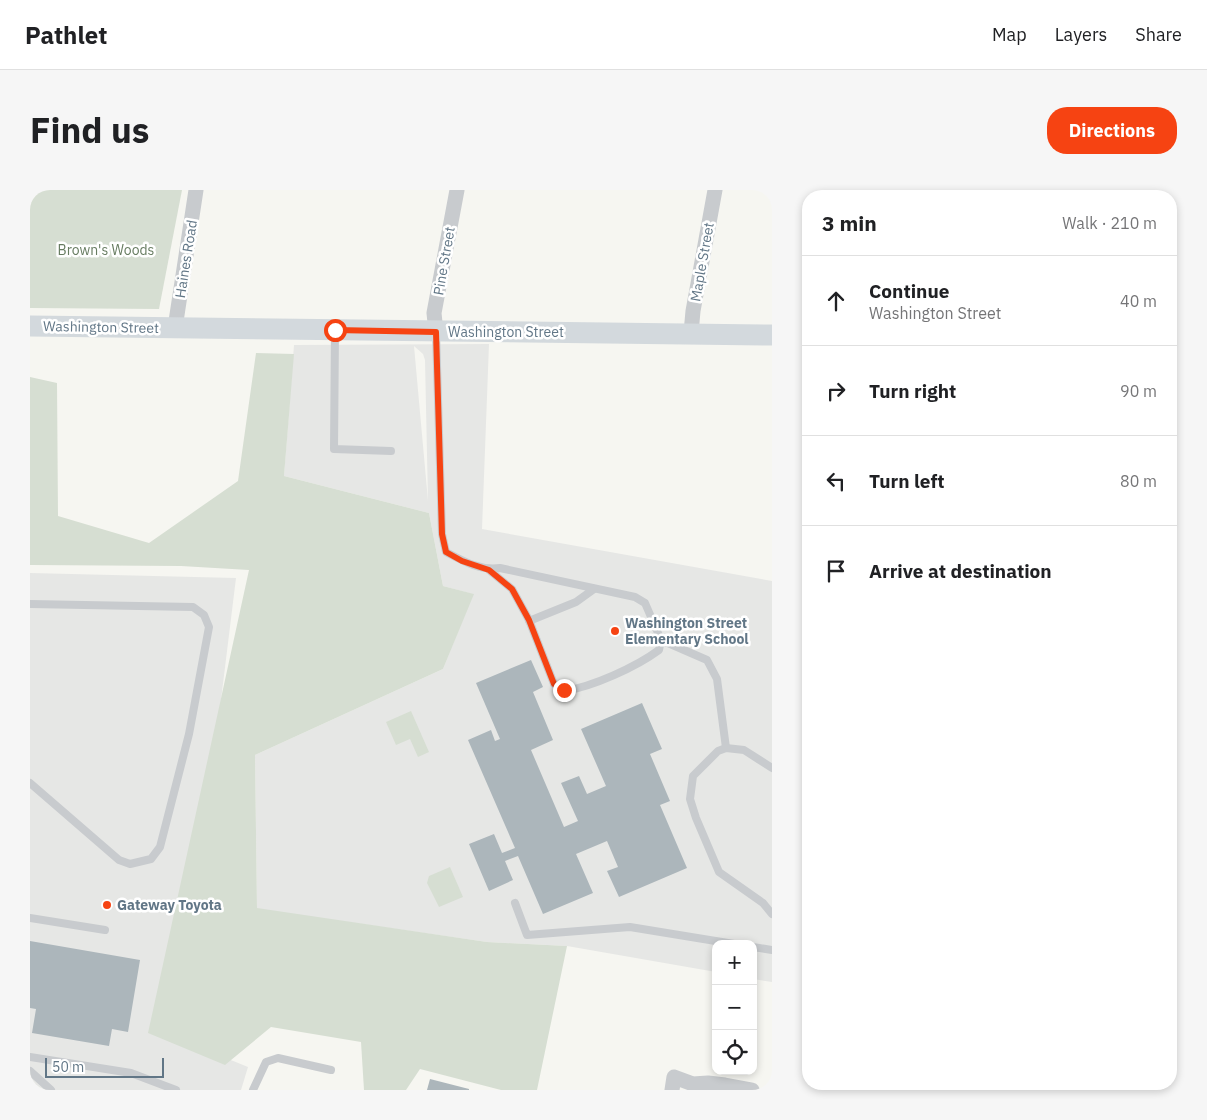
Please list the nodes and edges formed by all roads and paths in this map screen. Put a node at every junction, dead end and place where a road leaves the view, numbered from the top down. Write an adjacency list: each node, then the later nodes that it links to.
1 (196, 190): 5 (street, Haines Road)
2 (457, 190): 7 (street, Pine Street)
3 (715, 190): 8 (street, Maple Street)
4 (30, 326): 5 (main road, Washington Street)
5 (175, 328): 6 (main road, Washington Street)
6 (335, 330): 7 (main road, Washington Street); 10 (lane)
7 (436, 332): 8 (main road, Washington Street); 11 (lane)
8 (691, 333): 9 (main road, Washington Street)
9 (772, 334)
10 (391, 450)
11 (489, 570): 12 (lane); 14 (lane)
12 (594, 589): 14 (lane); 15 (lane)
13 (30, 604): 18 (lane)
14 (529, 621): 15 (lane)
15 (661, 640): 16 (lane)
16 (726, 748): 17 (lane); 20 (lane)
17 (772, 768)
18 (30, 783)
19 (515, 903): 23 (lane)
20 (772, 914)
21 (30, 918): 22 (lane)
22 (105, 930)
23 (712, 940)
24 (757, 948): 25 (lane)
25 (772, 950)
26 (30, 1057): 30 (lane)
27 (331, 1070): 31 (lane)
28 (30, 1072): 29 (lane)
29 (51, 1090)
30 (176, 1090)
31 (253, 1090)
32 (672, 1090): 33 (street)
33 (752, 1090)

